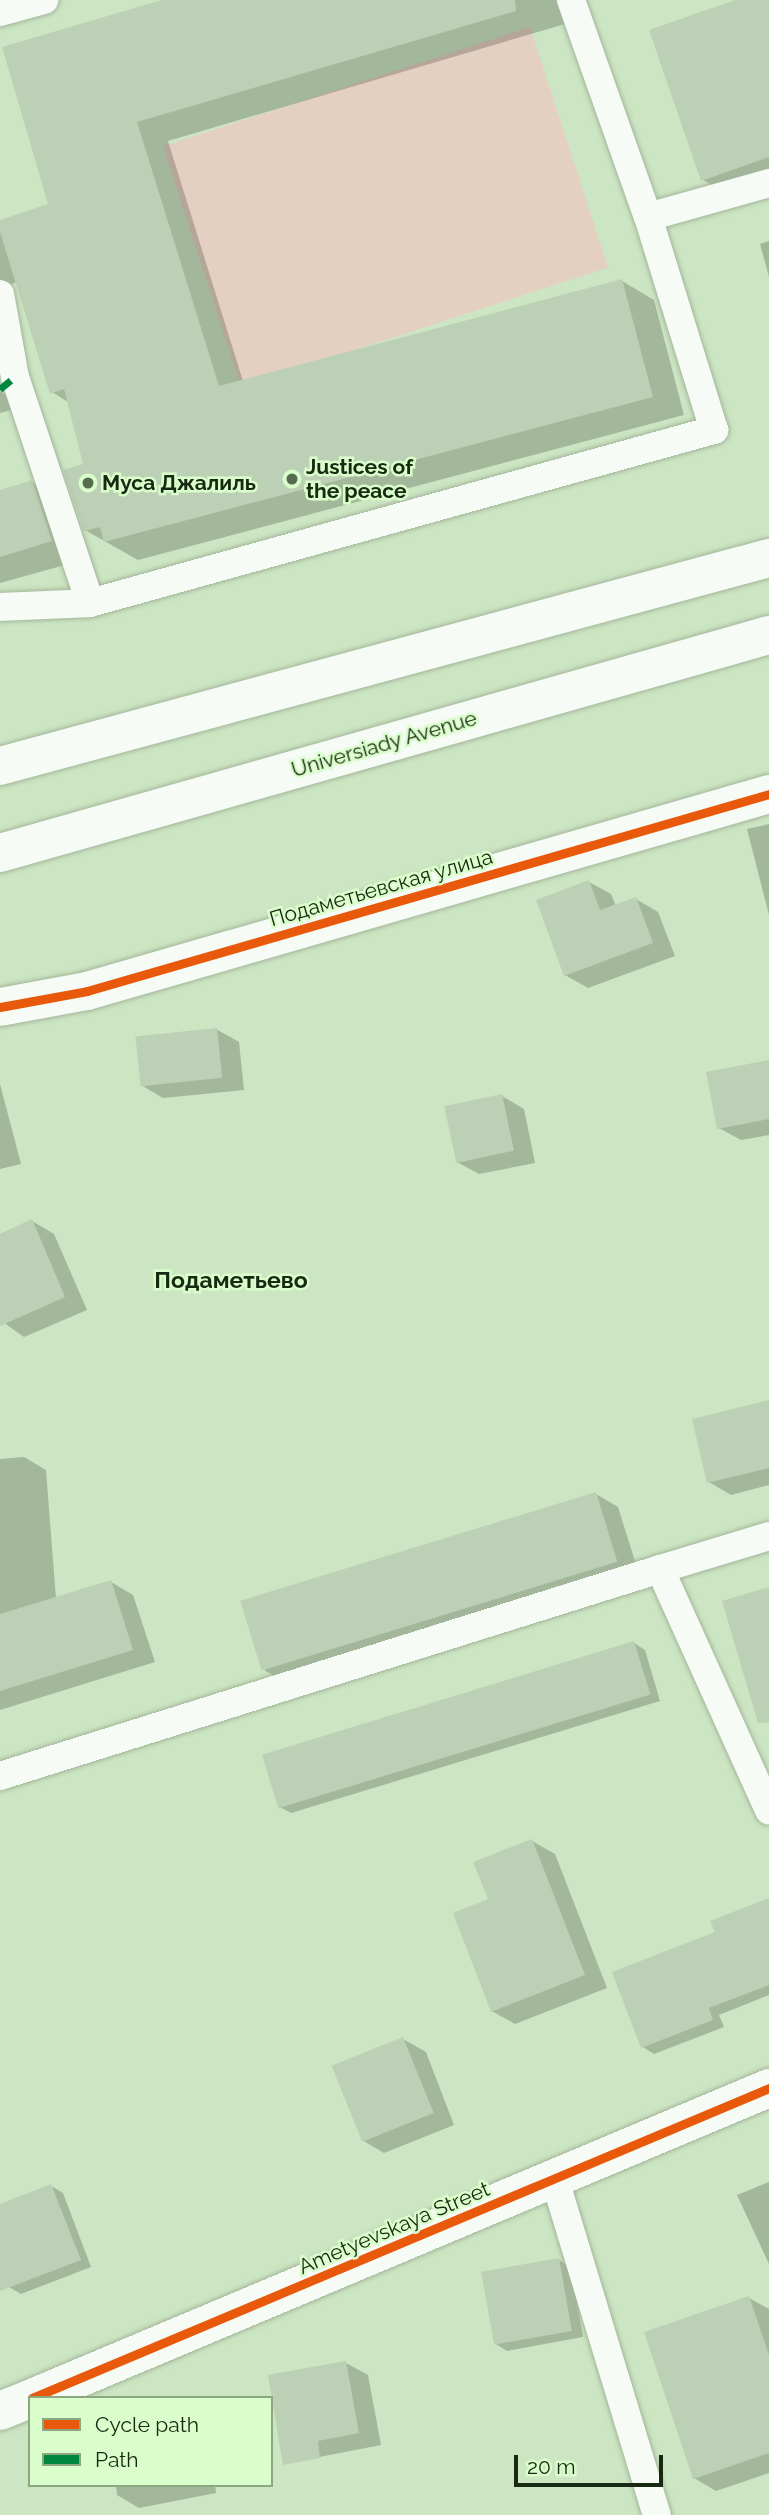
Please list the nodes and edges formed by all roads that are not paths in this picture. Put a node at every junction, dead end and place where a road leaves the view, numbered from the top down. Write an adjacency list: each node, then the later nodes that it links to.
1 (44, 0): 3 (lane)
2 (570, 0): 5 (lane)
3 (0, 12)
4 (769, 183): 5 (lane)
5 (648, 217): 8 (lane)
6 (0, 295): 8 (lane)
7 (769, 558): 11 (street)
8 (90, 603): 9 (lane)
9 (0, 607)
10 (769, 635): 13 (street, Universiady Avenue)
11 (0, 766)
12 (769, 794): 14 (street, Подаметьевская улица)
13 (0, 853)
14 (0, 1007)
15 (769, 1536): 16 (lane)
16 (660, 1569): 17 (lane); 18 (lane)
17 (0, 1776)
18 (769, 1810)
19 (769, 2088): 20 (street, Ametyevskaya Street)
20 (555, 2180): 21 (street, Ametyevskaya Street); 24 (lane)
21 (36, 2396)
22 (28, 2399): 23 (street, Ametyevskaya Street)
23 (0, 2411)
24 (657, 2515)

